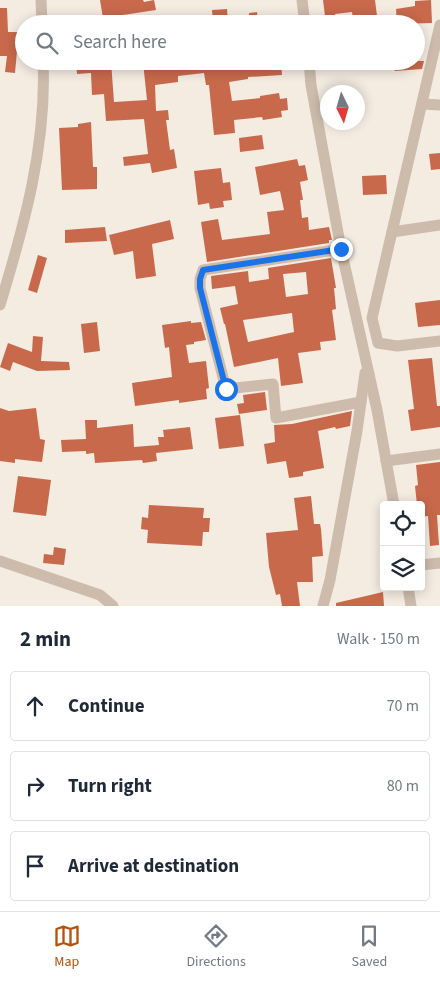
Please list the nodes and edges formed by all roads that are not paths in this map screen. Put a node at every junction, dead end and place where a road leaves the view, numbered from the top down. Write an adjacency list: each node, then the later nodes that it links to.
1 (41, 0): 3 (street)
2 (302, 0): 4 (street)
3 (42, 15)
4 (304, 15)
5 (440, 26): 8 (street)
6 (43, 70): 13 (street)
7 (309, 70): 12 (street)
8 (423, 104): 9 (street); 11 (street)
9 (440, 105)
10 (440, 225): 11 (street)
11 (392, 232): 14 (street)
12 (341, 249): 15 (street); 16 (street)
13 (0, 305)
14 (440, 341)
15 (366, 364): 16 (street); 18 (street)
16 (361, 402): 25 (street)
17 (440, 454): 18 (street)
18 (386, 461): 19 (street)
19 (393, 501)
20 (0, 561): 24 (street)
21 (440, 563): 22 (street)
22 (425, 565)
23 (409, 591): 26 (street)
24 (113, 606)
25 (323, 606)
26 (411, 606)

